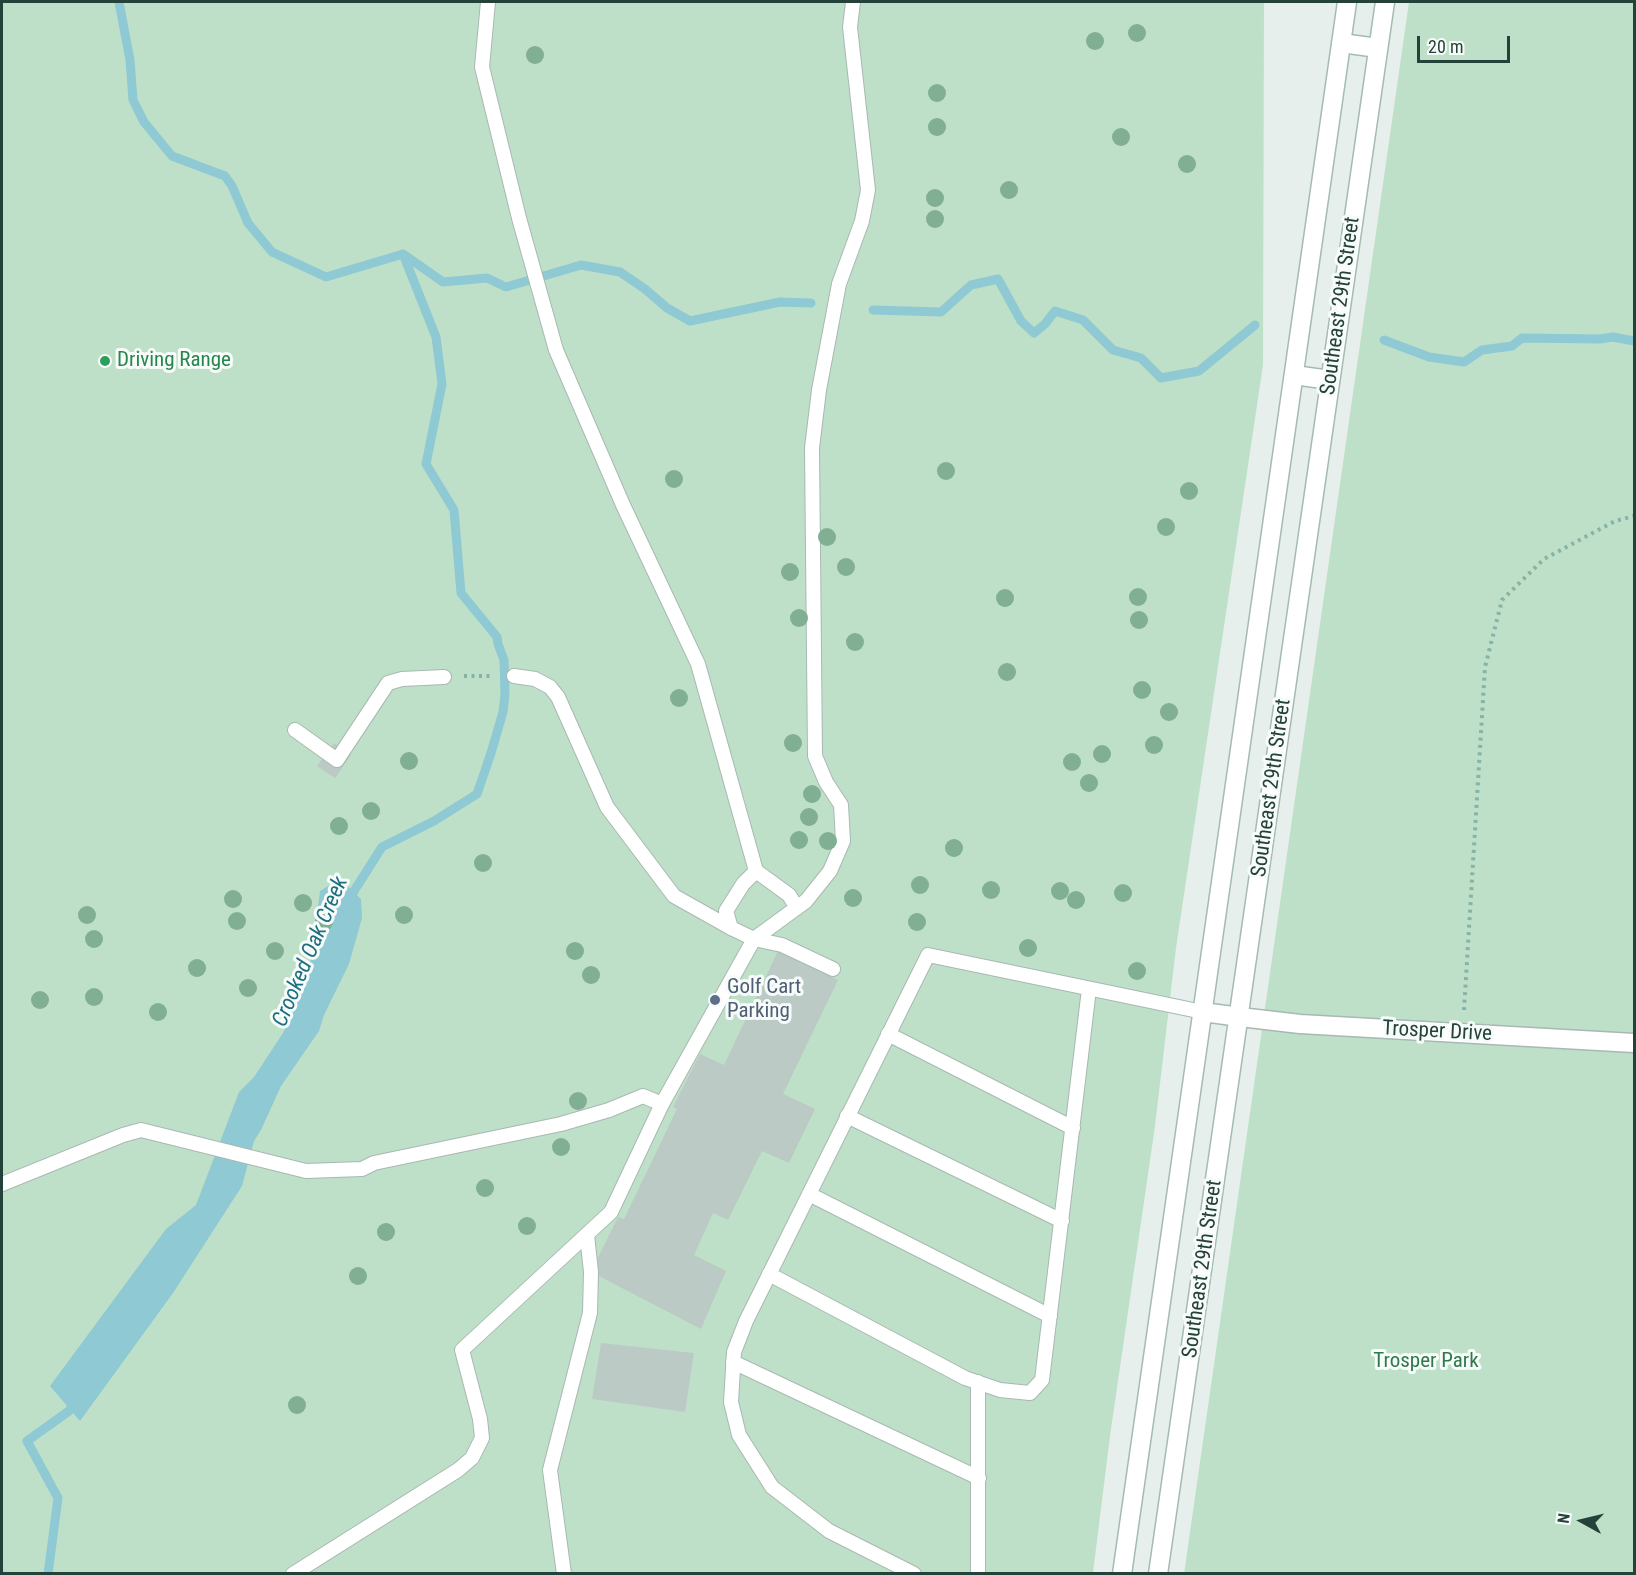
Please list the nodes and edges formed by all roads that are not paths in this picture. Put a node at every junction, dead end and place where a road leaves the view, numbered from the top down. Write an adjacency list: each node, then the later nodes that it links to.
1 (488, 2): 12 (lane)
2 (853, 2): 13 (lane)
3 (1347, 2): 5 (main road, Southeast 29th Street)
4 (1385, 2): 6 (main road, Southeast 29th Street)
5 (1341, 43): 6 (main road); 7 (main road, Southeast 29th Street)
6 (1378, 48): 8 (main road, Southeast 29th Street)
7 (1294, 375): 8 (main road); 20 (main road, Southeast 29th Street)
8 (1330, 380): 21 (main road, Southeast 29th Street)
9 (514, 676): 14 (lane)
10 (444, 677): 11 (lane)
11 (295, 730)
12 (756, 871): 13 (lane); 15 (lane)
13 (797, 908): 17 (lane)
14 (701, 911): 15 (lane); 16 (lane)
15 (726, 911): 16 (lane)
16 (731, 928): 17 (lane)
17 (754, 939): 18 (lane); 24 (lane)
18 (834, 969)
19 (1089, 989): 20 (lane); 22 (lane); 26 (lane)
20 (1203, 1012): 21 (main road, Trosper Drive); 40 (main road, Southeast 29th Street)
21 (1240, 1017): 23 (main road, Trosper Drive); 41 (main road, Southeast 29th Street)
22 (888, 1034): 25 (lane); 26 (lane)
23 (1635, 1043)
24 (662, 1104): 27 (lane); 30 (lane)
25 (847, 1116): 28 (lane); 29 (lane)
26 (1073, 1128): 29 (lane)
27 (2, 1184)
28 (809, 1194): 31 (lane); 32 (lane)
29 (1062, 1221): 32 (lane)
30 (587, 1235): 36 (lane); 37 (lane)
31 (769, 1274): 33 (lane); 34 (lane)
32 (1050, 1316): 34 (lane)
33 (733, 1362): 35 (lane); 38 (lane)
34 (978, 1382): 35 (lane)
35 (979, 1478): 39 (lane)
36 (293, 1574)
37 (564, 1574)
38 (915, 1574)
39 (978, 1574)
40 (1122, 1574)
41 (1158, 1574)

